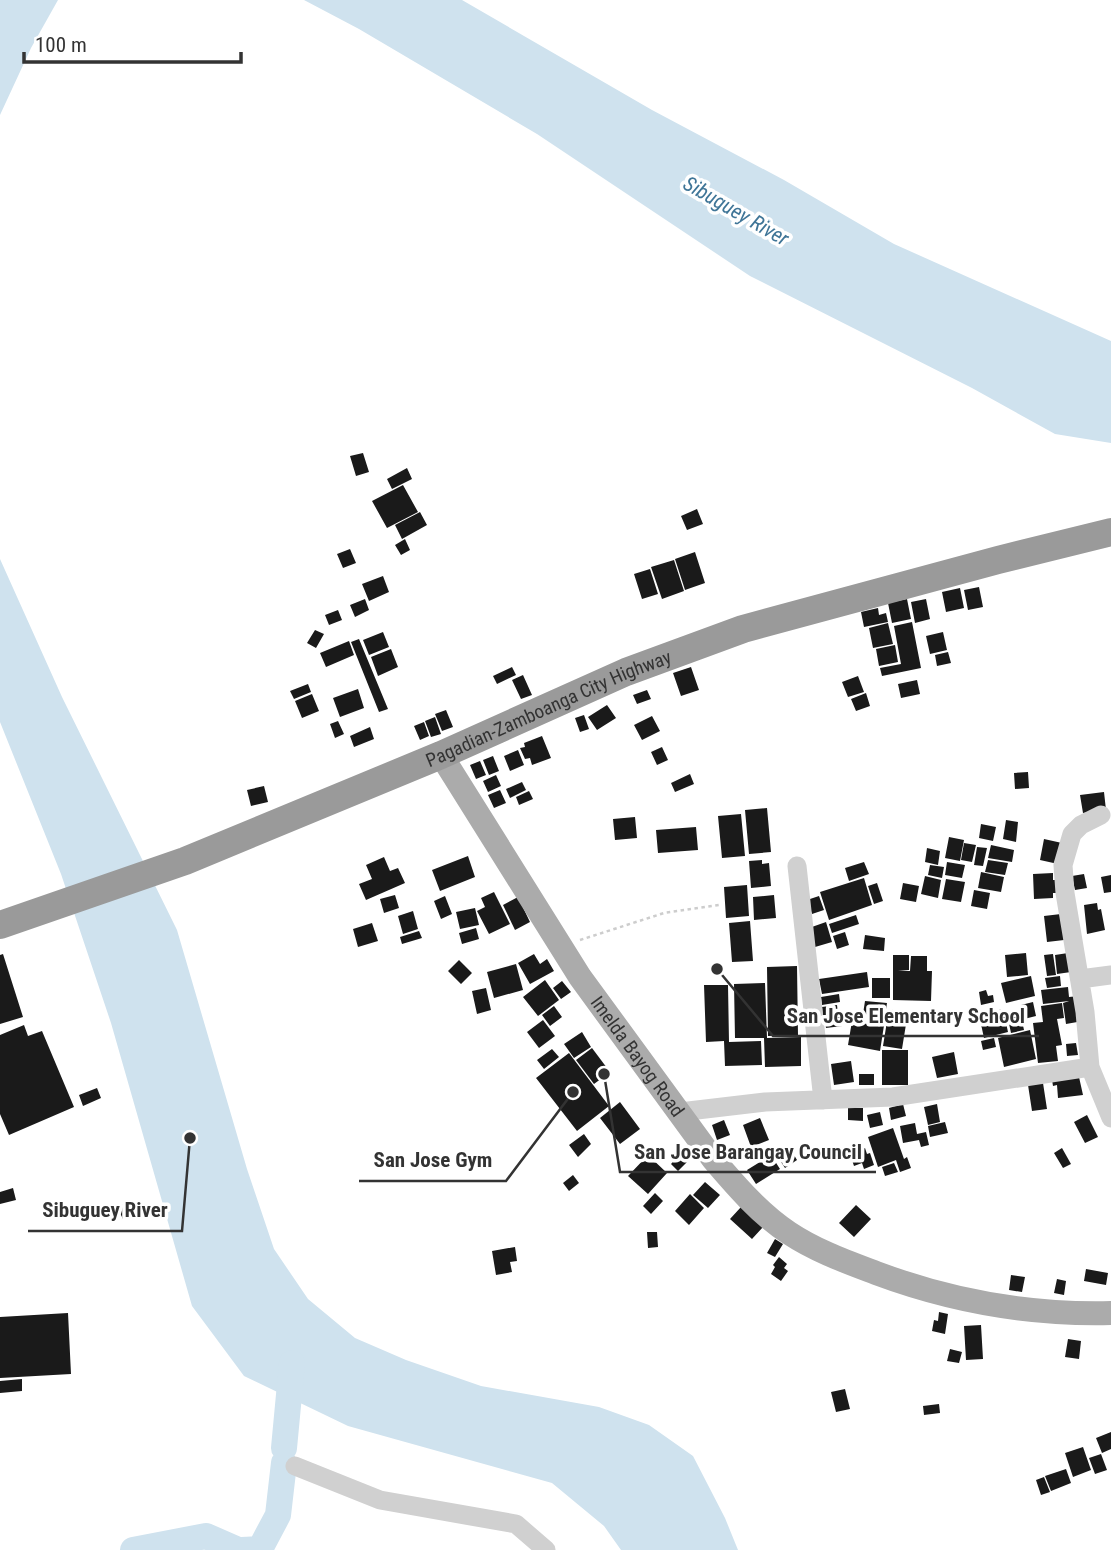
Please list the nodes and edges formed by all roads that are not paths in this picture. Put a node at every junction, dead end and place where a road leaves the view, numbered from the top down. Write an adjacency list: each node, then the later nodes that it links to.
1 (1111, 532): 2 (highway, Pagadian-Zamboanga City Highway)
2 (441, 755): 5 (highway, Pagadian-Zamboanga City Highway); 11 (main road, Imelda Bayog Road)
3 (1101, 815): 7 (street)
4 (797, 866): 10 (street)
5 (12, 921)
6 (1111, 975): 7 (street)
7 (1080, 979): 8 (street)
8 (1090, 1067): 9 (street); 10 (street)
9 (1105, 1086): 12 (street)
10 (823, 1100): 11 (street)
11 (680, 1112): 13 (main road, Imelda Bayog Road)
12 (1111, 1118)
13 (1111, 1313)
14 (295, 1466): 15 (street)
15 (546, 1550)

